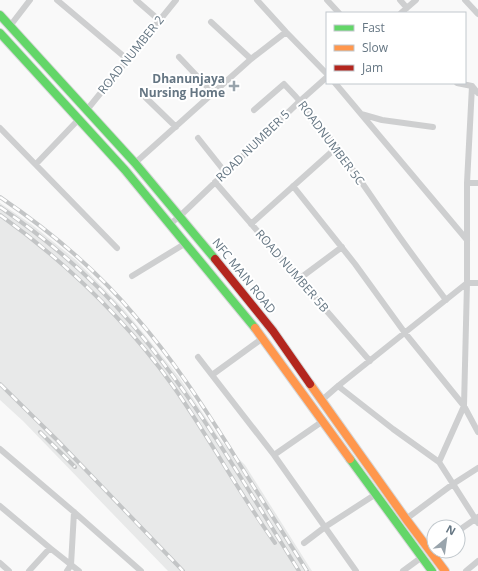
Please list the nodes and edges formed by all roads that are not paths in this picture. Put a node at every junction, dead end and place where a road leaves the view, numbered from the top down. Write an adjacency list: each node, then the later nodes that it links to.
1 (30, 0): 17 (street)
2 (58, 0): 22 (street)
3 (136, 0): 15 (street)
4 (176, 0): 15 (street, ROAD NUMBER 2)
5 (257, 0): 18 (street)
6 (327, 0): 11 (street)
7 (400, 0): 10 (street)
8 (416, 0): 10 (street)
9 (465, 0): 13 (street)
10 (407, 8): 12 (street)
11 (338, 12)
12 (402, 12)
13 (478, 14)
14 (0, 15): 17 (main road, NFC MAIN ROAD)
15 (159, 20): 22 (street, ROAD NUMBER 2)
16 (211, 22): 21 (street)
17 (10, 26): 33 (main road, NFC MAIN ROAD)
18 (286, 32): 21 (street); 23 (street)
19 (0, 33): 35 (main road, NFC MAIN ROAD)
20 (179, 57): 28 (street)
21 (251, 58): 28 (street)
22 (127, 59): 33 (street, ROAD NUMBER 2)
23 (326, 73)
24 (326, 78): 31 (street, ROAD NUMBER 5)
25 (336, 84): 34 (street)
26 (462, 84): 27 (street)
27 (472, 86): 29 (street); 45 (street)
28 (213, 92): 36 (street)
29 (478, 93)
30 (144, 95): 36 (street)
31 (300, 101): 32 (street, ROADNUMBER 5C); 40 (street, ROADNUMBER 5C); 43 (street, ROAD NUMBER 5)
32 (254, 110)
33 (86, 111): 41 (main road, NFC MAIN ROAD)
34 (361, 114): 37 (street); 51 (street)
35 (78, 120): 42 (street); 49 (main road, NFC MAIN ROAD)
36 (176, 127): 41 (street)
37 (433, 127)
38 (0, 128): 42 (street)
39 (198, 138): 43 (street)
40 (337, 147): 47 (street); 59 (street, ROADNUMBER 5C)
41 (134, 163): 48 (main road, NFC MAIN ROAD)
42 (36, 164): 54 (street)
43 (225, 172): 44 (street, ROAD NUMBER 5)
44 (215, 182): 48 (street, ROAD NUMBER 5); 50 (street, ROAD NUMBER 5B)
45 (467, 183): 46 (street); 51 (street)
46 (478, 183)
47 (293, 186): 50 (street); 53 (street)
48 (180, 216): 49 (street, ROAD NUMBER 5); 66 (main road, NFC MAIN ROAD)
49 (170, 224): 52 (main road, NFC MAIN ROAD)
50 (251, 224): 56 (street, ROAD NUMBER 5B)
51 (467, 240): 57 (street)
52 (186, 243): 55 (street); 61 (main road, NFC MAIN ROAD)
53 (342, 247): 56 (street); 60 (street)
54 (117, 248)
55 (132, 276)
56 (299, 280): 63 (street, ROAD NUMBER 5B)
57 (467, 283): 58 (street); 59 (street); 67 (street)
58 (478, 283)
59 (446, 300): 60 (street)
60 (405, 333): 63 (street); 67 (street)
61 (263, 338): 64 (street); 68 (main road, NFC MAIN ROAD)
62 (198, 357): 64 (street)
63 (370, 361): 65 (street)
64 (212, 375): 74 (street)
65 (338, 386): 66 (street); 75 (street)
66 (322, 400): 71 (main road, NFC MAIN ROAD)
67 (464, 406): 69 (street); 75 (street)
68 (323, 421): 73 (main road, NFC MAIN ROAD); 74 (street)
69 (475, 421): 70 (street)
70 (478, 432)
71 (352, 443): 73 (main road); 81 (main road, NFC MAIN ROAD)
72 (0, 449): 80 (street)
73 (343, 449): 78 (main road, NFC MAIN ROAD)
74 (274, 455): 84 (street)
75 (439, 462): 77 (street)
76 (478, 468): 77 (street)
77 (453, 484): 81 (street); 82 (street)
78 (376, 494): 84 (street); 88 (main road, NFC MAIN ROAD)
79 (0, 506): 87 (street)
80 (74, 512): 92 (street); 96 (street)
81 (406, 519): 85 (main road, NFC MAIN ROAD)
82 (477, 519): 83 (street)
83 (466, 526)
84 (325, 527): 86 (street); 97 (street)
85 (426, 542)
86 (304, 543)
87 (50, 548): 92 (street); 94 (street)
88 (422, 557): 98 (street); 99 (main road, NFC MAIN ROAD)
89 (438, 559): 100 (main road, NFC MAIN ROAD)
90 (478, 561): 101 (street)
91 (0, 563): 93 (street)
92 (69, 568): 95 (street)
93 (9, 571)
94 (29, 571)
95 (79, 571)
96 (141, 571)
97 (356, 571)
98 (403, 571)
99 (432, 571)
100 (445, 571)
101 (466, 571)

